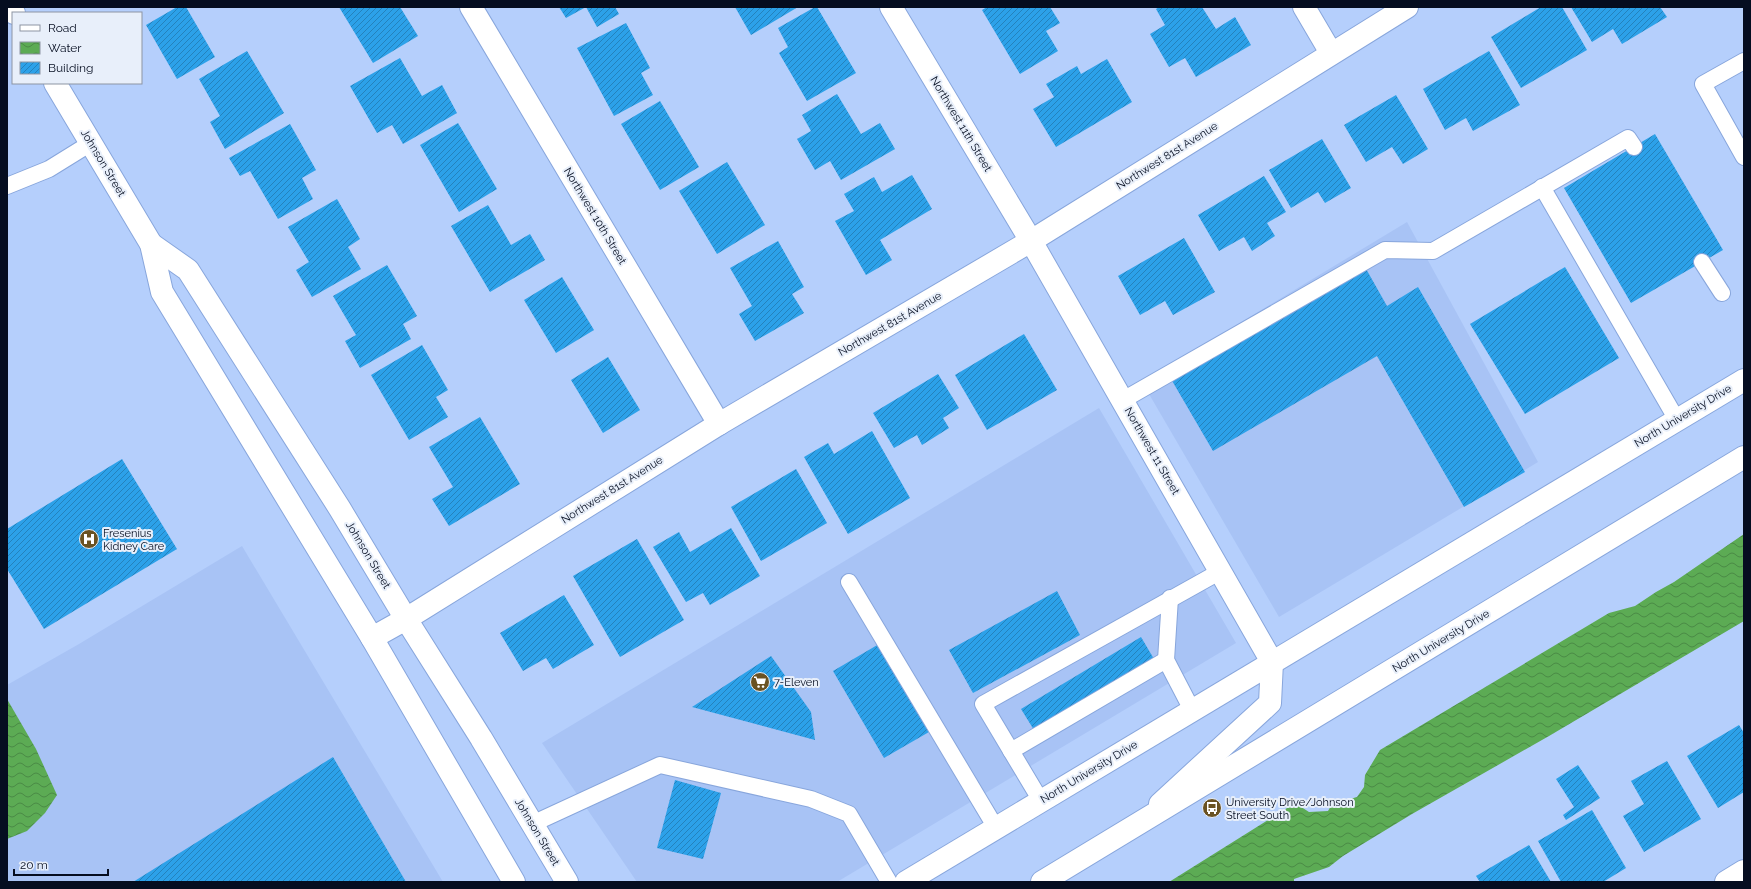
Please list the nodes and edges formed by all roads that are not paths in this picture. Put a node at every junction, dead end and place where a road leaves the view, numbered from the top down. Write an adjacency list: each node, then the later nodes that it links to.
1 (471, 7): 20 (street, Northwest 10th Street)
2 (891, 7): 13 (street, Northwest 11th Street)
3 (1304, 7): 5 (street)
4 (1406, 7): 5 (street, Northwest 81st Avenue)
5 (1331, 53): 13 (street, Northwest 81st Avenue)
6 (1744, 61): 10 (lane)
7 (56, 84): 8 (street, Johnson Street)
8 (91, 143): 11 (lane); 14 (street, Johnson Street)
9 (1634, 147): 12 (lane)
10 (1744, 157)
11 (7, 186)
12 (1542, 187): 18 (lane); 19 (lane)
13 (1031, 241): 18 (street, Northwest 11 Street); 20 (street, Northwest 81st Avenue)
14 (151, 244): 25 (street, Johnson Street); 26 (street, Johnson Street)
15 (1702, 262): 16 (lane)
16 (1722, 293)
17 (1744, 380): 19 (street, North University Drive)
18 (1123, 400): 22 (street, Northwest 11 Street)
19 (1677, 420): 28 (street, North University Drive)
20 (718, 424): 25 (street, Northwest 81st Avenue)
21 (1744, 457): 33 (street, North University Drive)
22 (1221, 571): 24 (lane); 28 (street, Northwest 11 Street)
23 (849, 582): 34 (lane)
24 (1170, 598): 27 (lane); 30 (lane)
25 (406, 619): 26 (street, Northwest 81st Avenue); 32 (street, Johnson Street)
26 (372, 638): 36 (street, Johnson Street)
27 (1166, 660): 29 (lane); 30 (lane)
28 (1272, 662): 29 (street, North University Drive); 33 (street, North University Drive)
29 (1192, 710): 31 (street, North University Drive)
30 (1011, 751): 31 (lane)
31 (1041, 801): 34 (street, North University Drive)
32 (532, 824): 37 (street, Johnson Street); 38 (lane)
33 (1138, 824): 40 (street, North University Drive)
34 (996, 828): 39 (street, North University Drive)
35 (1744, 871): 41 (street)
36 (514, 882)
37 (567, 882)
38 (889, 882)
39 (906, 882)
40 (1042, 882)
41 (1726, 882)

